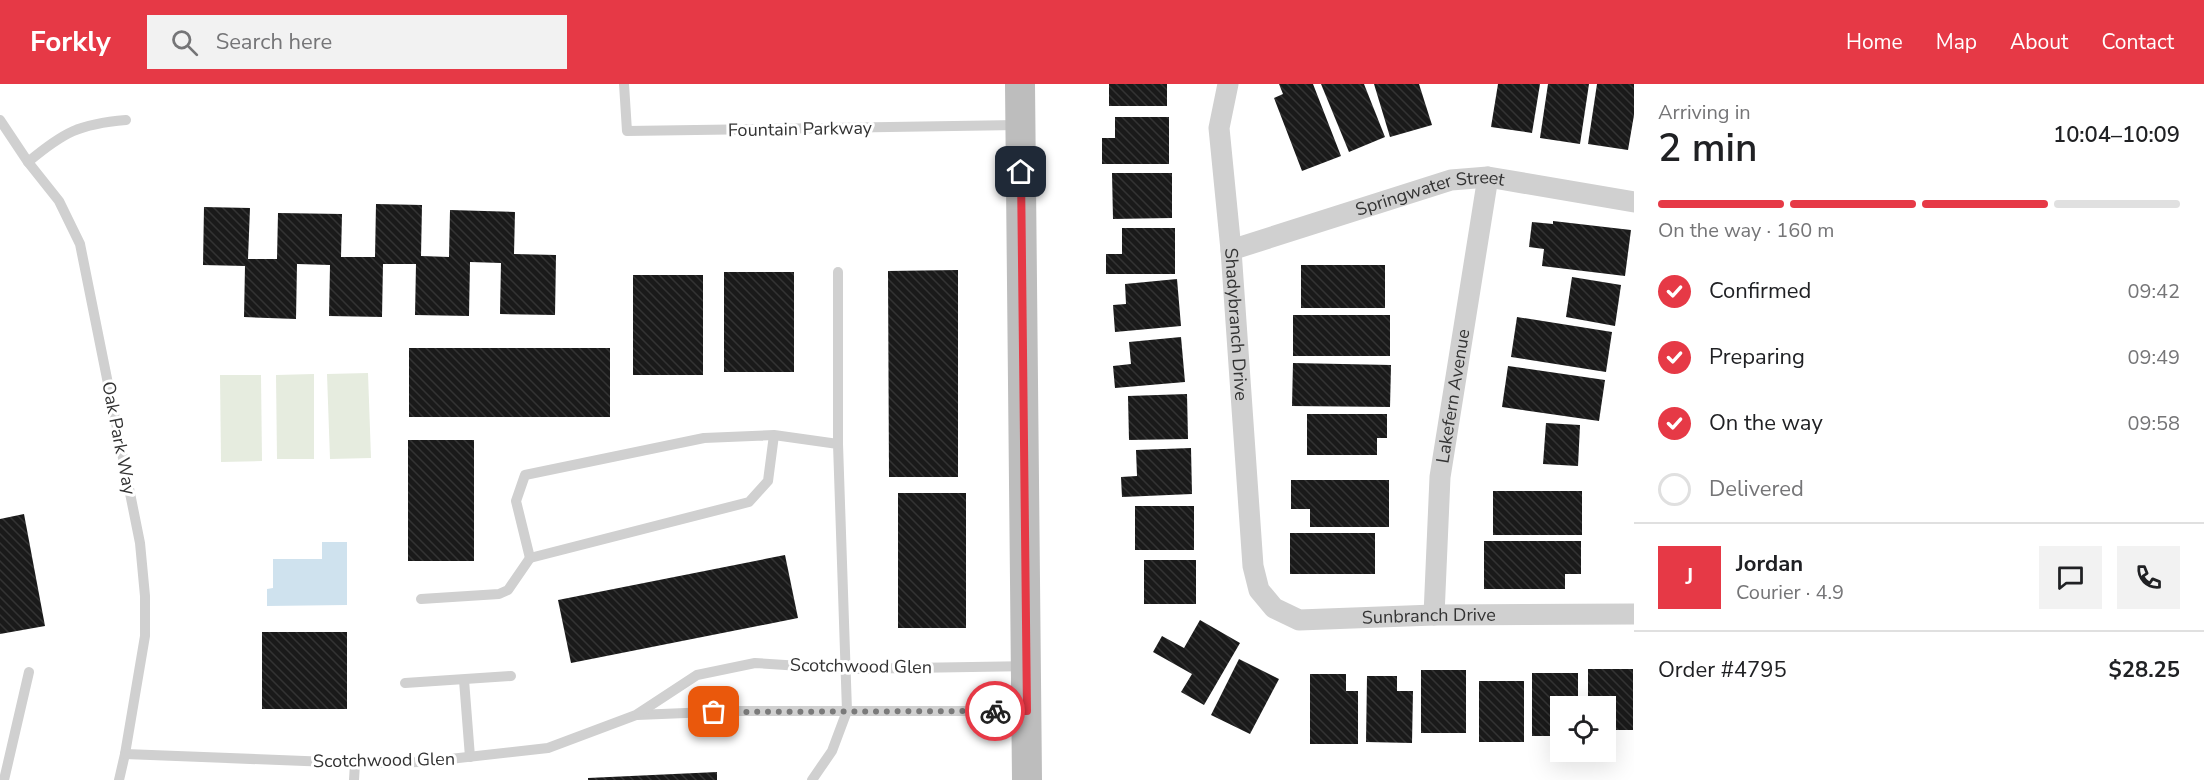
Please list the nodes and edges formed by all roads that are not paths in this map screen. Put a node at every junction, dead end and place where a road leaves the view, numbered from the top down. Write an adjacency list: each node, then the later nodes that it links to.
1 (624, 84): 6 (lane, Fountain Parkway)
2 (1020, 84): 6 (street)
3 (1228, 84): 10 (street, Shadybranch Drive)
4 (0, 120): 7 (lane, Oak Park Way)
5 (126, 120): 7 (lane)
6 (1021, 125): 19 (street)
7 (28, 162): 28 (lane, Oak Park Way)
8 (1488, 177): 9 (street, Springwater Street); 10 (street, Springwater Street); 18 (street, Lakefern Avenue)
9 (1634, 202)
10 (1232, 250): 15 (street, Shadybranch Drive)
11 (838, 272): 13 (lane)
12 (774, 435): 13 (lane); 14 (lane); 14 (lane)
13 (838, 444): 20 (lane)
14 (530, 558): 16 (lane)
15 (1253, 566): 18 (street, Sunbranch Drive)
16 (421, 599)
17 (1634, 614): 18 (street, Sunbranch Drive)
18 (1434, 615)
19 (1027, 666): 20 (lane, Scotchwood Glen); 26 (street)
20 (847, 669): 25 (lane); 27 (lane, Scotchwood Glen)
21 (29, 672): 31 (lane)
22 (511, 676): 23 (lane)
23 (464, 680): 24 (lane); 29 (lane)
24 (405, 683)
25 (847, 711): 26 (lane, Scotchwood Glen); 27 (lane, Scotchwood Glen); 34 (lane)
26 (1027, 711): 35 (street)
27 (636, 715): 29 (lane, Scotchwood Glen)
28 (125, 754): 30 (lane, Scotchwood Glen); 32 (lane, Oak Park Way)
29 (470, 757): 30 (lane, Scotchwood Glen)
30 (355, 763): 33 (lane)
31 (4, 780)
32 (119, 780)
33 (354, 780)
34 (812, 780)
35 (1027, 780)

